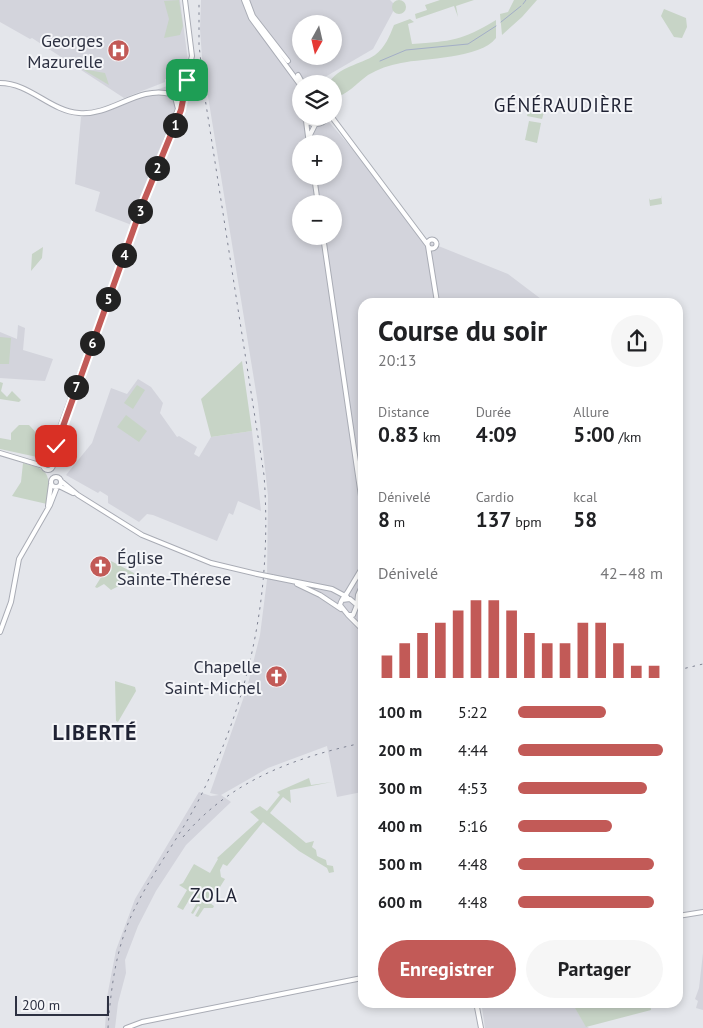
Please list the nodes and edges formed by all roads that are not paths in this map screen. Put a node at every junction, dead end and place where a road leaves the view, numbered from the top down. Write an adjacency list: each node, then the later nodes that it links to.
1 (185, 0): 3 (main road)
2 (245, 0): 4 (main road)
3 (190, 68): 6 (main road); 7 (main road)
4 (295, 75)
5 (0, 83): 9 (main road)
6 (180, 83): 7 (main road); 8 (main road)
7 (184, 87): 11 (main road)
8 (171, 88): 9 (main road); 10 (main road)
9 (161, 92): 10 (main road)
10 (173, 96): 11 (main road); 17 (main road)
11 (182, 96): 17 (main road)
12 (315, 125): 16 (main road)
13 (329, 125): 15 (main road)
14 (336, 125): 15 (main road)
15 (338, 128): 18 (main road)
16 (310, 135)
17 (157, 167): 25 (main road)
18 (421, 235): 19 (main road); 21 (main road)
19 (431, 239): 21 (main road); 22 (main road)
20 (324, 245): 31 (main road)
21 (428, 245): 22 (main road); 23 (main road)
22 (433, 248): 23 (main road)
23 (430, 259): 24 (main road)
24 (436, 298)
25 (58, 436): 28 (main road); 30 (main road)
26 (0, 453): 27 (main road)
27 (22, 459): 28 (main road); 29 (main road)
28 (46, 460): 29 (main road); 30 (main road)
29 (43, 466): 30 (main road)
30 (51, 467): 32 (main road)
31 (358, 476)
32 (54, 478): 33 (main road); 34 (main road)
33 (61, 481): 35 (main road); 36 (main road)
34 (51, 484): 35 (main road); 37 (main road)
35 (58, 486): 36 (main road); 37 (main road)
36 (78, 494): 39 (main road, bridge)
37 (47, 510): 48 (main road)
38 (358, 575): 40 (main road)
39 (286, 580): 41 (main road); 45 (main road)
40 (353, 584): 41 (main road); 43 (main road)
41 (337, 591): 43 (main road)
42 (358, 594): 44 (main road)
43 (344, 598): 44 (main road); 45 (main road)
44 (357, 605): 46 (main road)
45 (341, 608): 46 (main road)
46 (348, 616): 47 (main road)
47 (358, 625)
48 (0, 632)
49 (703, 912): 50 (main road)
50 (683, 915)
51 (358, 979): 54 (main road)
52 (477, 1008): 55 (main road)
53 (120, 1028): 54 (main road)
54 (126, 1028)
55 (481, 1028)

